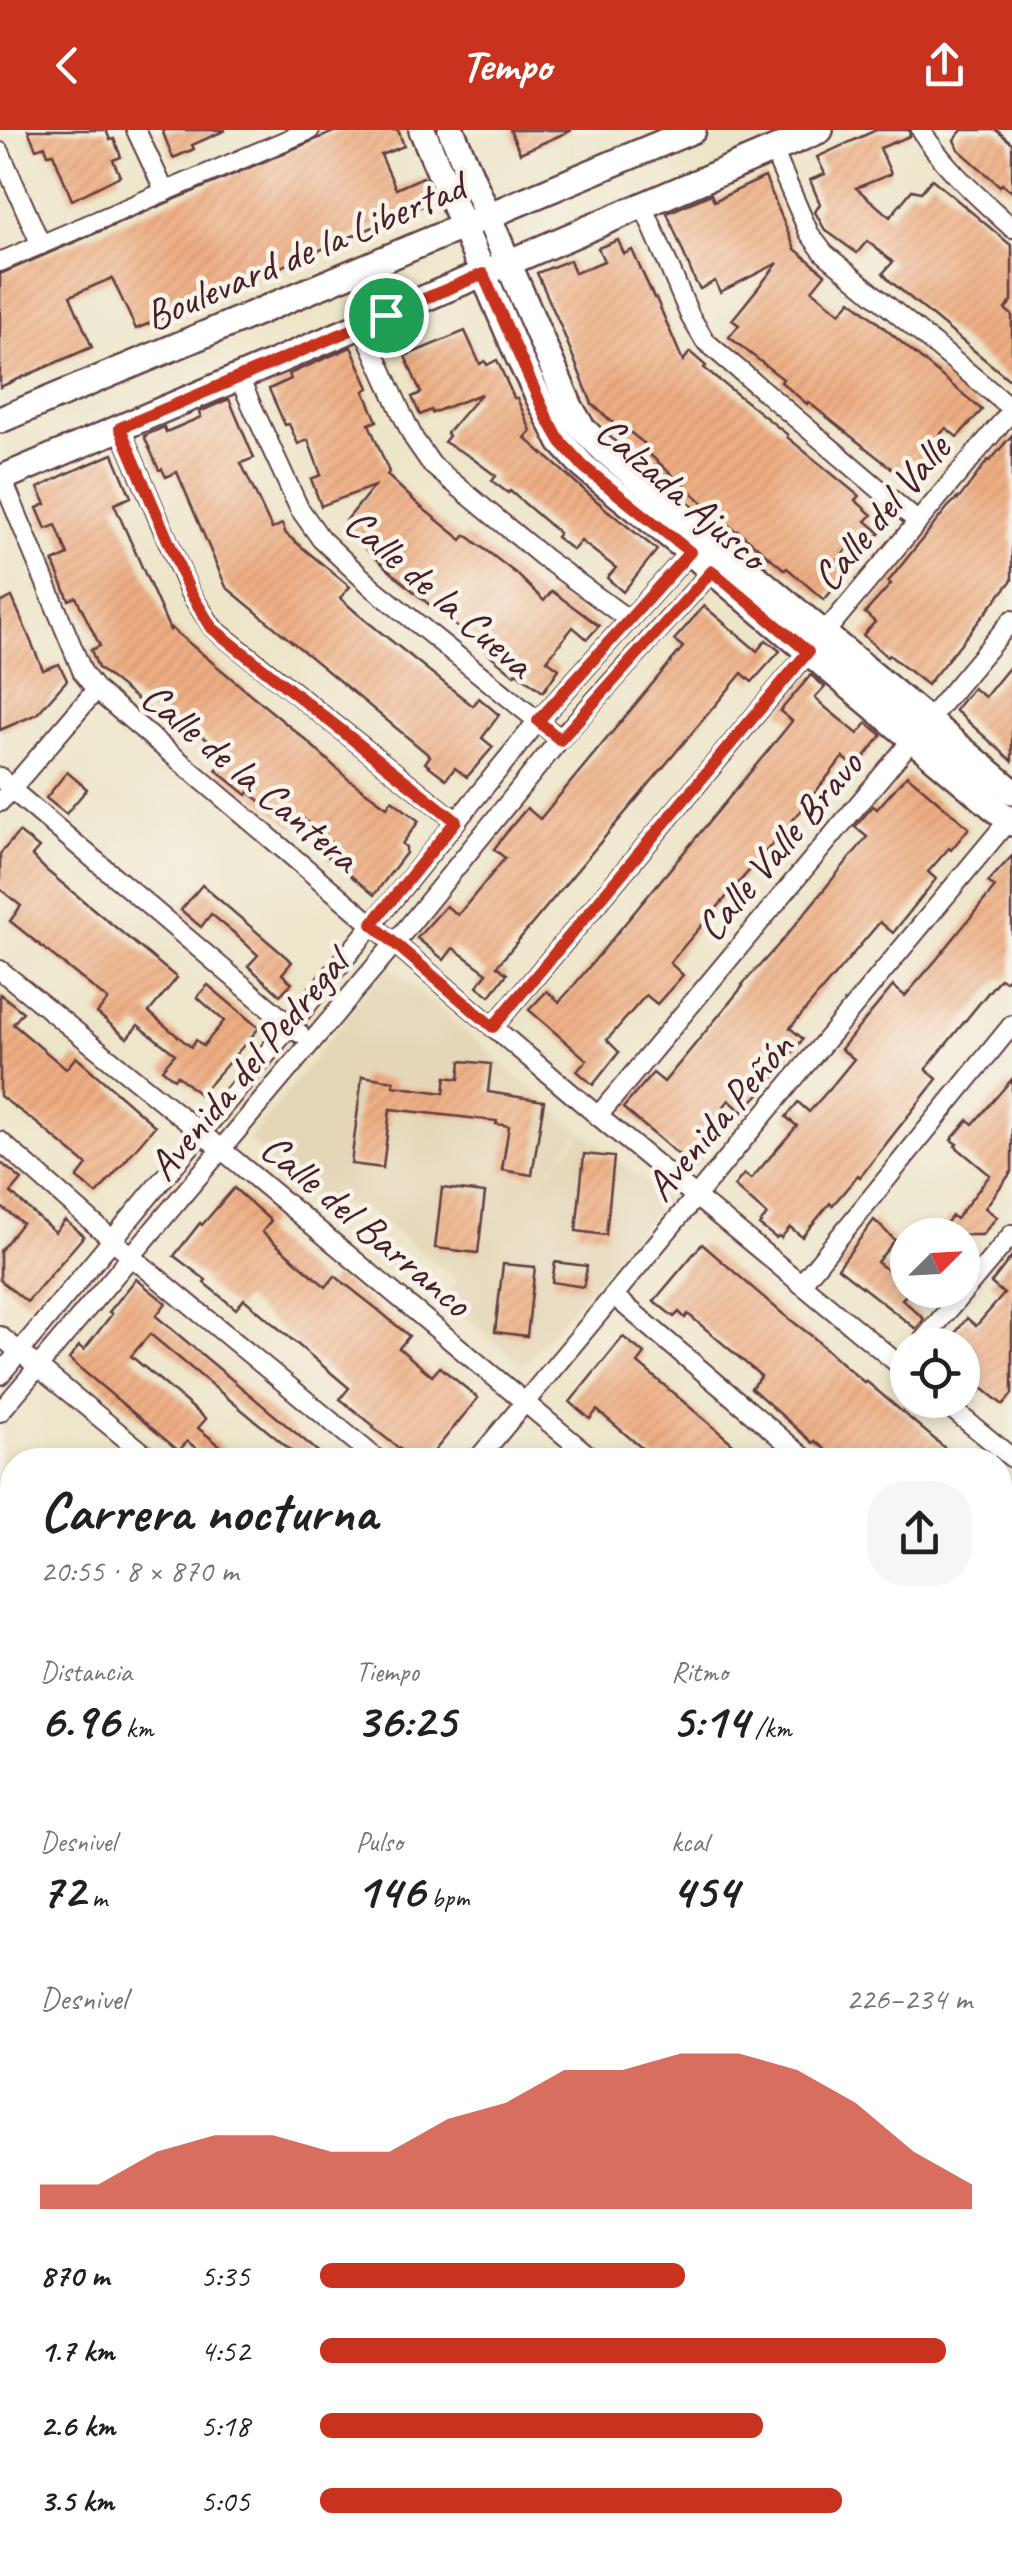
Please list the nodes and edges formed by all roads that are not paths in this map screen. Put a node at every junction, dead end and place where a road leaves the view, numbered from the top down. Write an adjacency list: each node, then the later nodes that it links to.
1 (136, 130): 11 (street)
2 (310, 130): 8 (street)
3 (422, 130): 14 (street, Calzada Ajusco)
4 (451, 130): 13 (street, Calzada Ajusco)
5 (693, 130): 13 (street, Boulevard de la Libertad)
6 (820, 130): 9 (street)
7 (922, 130): 15 (street)
8 (288, 134): 11 (street)
9 (773, 150): 12 (street); 22 (street)
10 (0, 152): 16 (street)
11 (164, 192): 16 (street)
12 (642, 206): 18 (street); 26 (street)
13 (488, 217): 14 (street, Boulevard de la Libertad); 18 (street, Calzada Ajusco)
14 (463, 226): 19 (street, Calzada Ajusco); 23 (street, Boulevard de la Libertad)
15 (1012, 228)
16 (41, 245): 17 (street)
17 (0, 262)
18 (508, 263): 19 (street); 27 (street, Calzada Ajusco)
19 (483, 274): 20 (street); 28 (street, Calzada Ajusco)
20 (362, 325): 21 (street); 30 (street)
21 (238, 378): 24 (street); 34 (street, Calle de la Cueva)
22 (1012, 410): 26 (street, Calle del Valle)
23 (0, 420)
24 (120, 428): 25 (street); 40 (street)
25 (1, 479): 33 (street, Calle de la Cantera)
26 (918, 522): 32 (street, Calle del Valle)
27 (716, 544): 28 (street); 29 (street); 32 (street, Calzada Ajusco)
28 (690, 552): 29 (street, Calzada Ajusco); 30 (street, Avenida del Pedregal)
29 (712, 571): 32 (street, Calzada Ajusco); 36 (street, Avenida del Pedregal)
30 (629, 620): 34 (street, Avenida del Pedregal)
31 (1012, 620): 35 (street, Calle Valle Bravo)
32 (816, 643): 35 (street, Calzada Ajusco); 46 (street, Calle del Valle)
33 (96, 690): 37 (street); 41 (street, Calle de la Cantera)
34 (538, 721): 36 (street, Calle de la Cueva); 40 (street, Avenida del Pedregal)
35 (920, 731): 38 (street, Calzada Ajusco); 39 (street, Calzada Ajusco); 48 (street, Calle Valle Bravo)
36 (560, 740): 42 (street, Avenida del Pedregal)
37 (4, 790): 45 (street)
38 (1012, 791)
39 (1011, 820): 52 (street, Avenida Peñón)
40 (456, 821): 41 (street, Avenida del Pedregal)
41 (372, 924): 42 (street, Calle de la Cantera); 45 (street, Avenida del Pedregal)
42 (394, 944): 46 (street, Calle de la Cantera); 47 (street, Avenida del Pedregal)
43 (0, 970): 49 (street, Calle del Barranco)
44 (1012, 1025): 56 (street)
45 (290, 1026): 47 (street); 49 (street, Avenida del Pedregal)
46 (493, 1027): 48 (street, Calle de la Cantera)
47 (310, 1044): 51 (street, Avenida del Pedregal)
48 (598, 1116): 52 (street, Calle de la Cantera)
49 (201, 1133): 51 (street, Calle del Barranco); 54 (street, Avenida del Pedregal)
50 (0, 1142): 54 (street)
51 (221, 1149): 55 (street, Avenida del Pedregal); 64 (street, Calle del Barranco)
52 (696, 1197): 56 (street, Calle de la Cantera); 57 (street, Avenida Peñón)
53 (1012, 1234): 58 (street)
54 (112, 1238): 55 (street); 60 (street, Avenida del Pedregal)
55 (132, 1256): 62 (street, Avenida del Pedregal); 68 (street)
56 (801, 1284): 61 (street, Calle de la Cantera)
57 (614, 1296): 64 (street, Avenida Peñón); 71 (street)
58 (934, 1328)
59 (0, 1336): 60 (street)
60 (20, 1352): 62 (street); 63 (street, Avenida del Pedregal)
61 (890, 1354)
62 (37, 1367): 65 (street, Avenida del Pedregal); 67 (street)
63 (0, 1375)
64 (526, 1402): 69 (street, Avenida Peñón); 70 (street, Calle del Barranco)
65 (0, 1412)
66 (964, 1418): 72 (street)
67 (137, 1448)
68 (364, 1448)
69 (487, 1448)
70 (580, 1448)
71 (793, 1448)
72 (1000, 1448)

